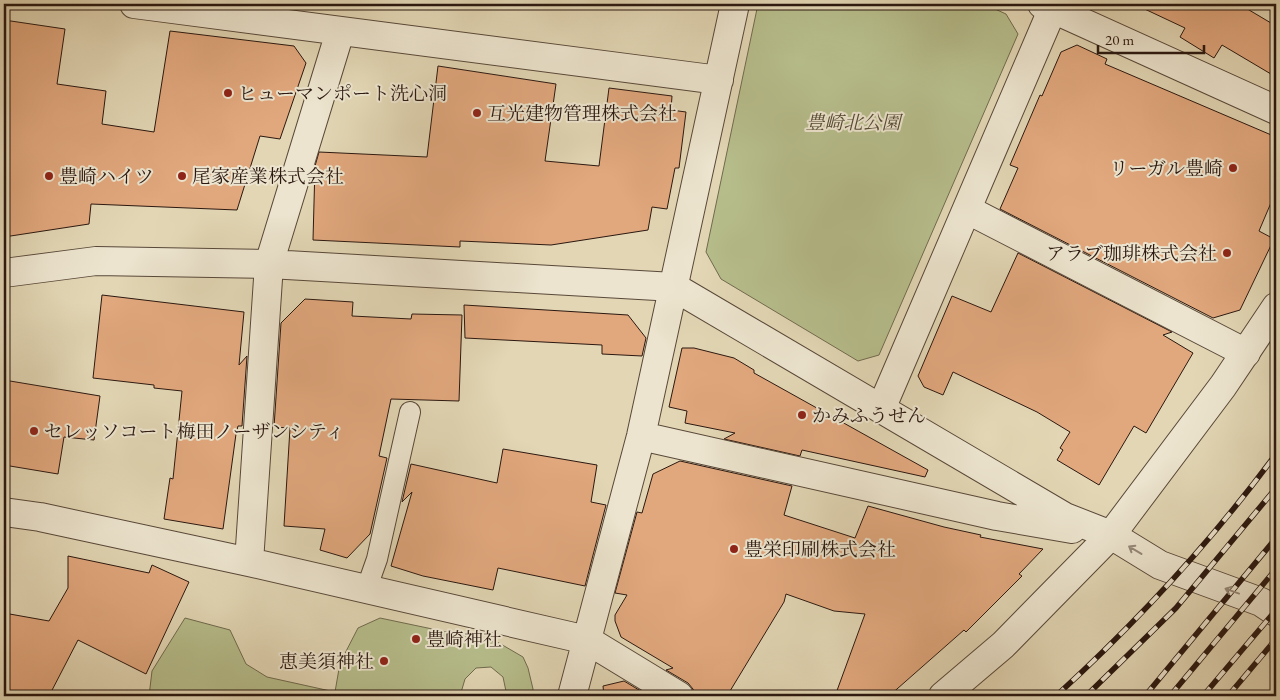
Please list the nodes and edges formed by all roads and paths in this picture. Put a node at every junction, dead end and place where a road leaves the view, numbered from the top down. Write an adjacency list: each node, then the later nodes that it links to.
1 (134, 4): 4 (street)
2 (735, 4): 5 (street)
3 (1050, 5): 6 (street); 7 (street)
4 (340, 32): 5 (street); 8 (street)
5 (719, 80): 10 (street)
6 (1276, 110)
7 (968, 210): 12 (street); 13 (street)
8 (269, 264): 9 (street); 10 (street); 18 (street)
9 (4, 273)
10 (674, 287): 13 (street); 15 (street)
11 (1276, 307): 12 (street)
12 (1246, 353): 17 (street)
13 (881, 409): 17 (street)
14 (410, 412): 19 (lane)
15 (641, 436): 17 (street); 21 (street)
16 (4, 512): 18 (street)
17 (1111, 535): 20 (street, one-way to 17); 24 (street)
18 (249, 562): 19 (street)
19 (366, 590): 21 (street)
20 (1276, 612)
21 (587, 640): 22 (street); 23 (street)
22 (572, 696)
23 (680, 696)
24 (943, 696)

